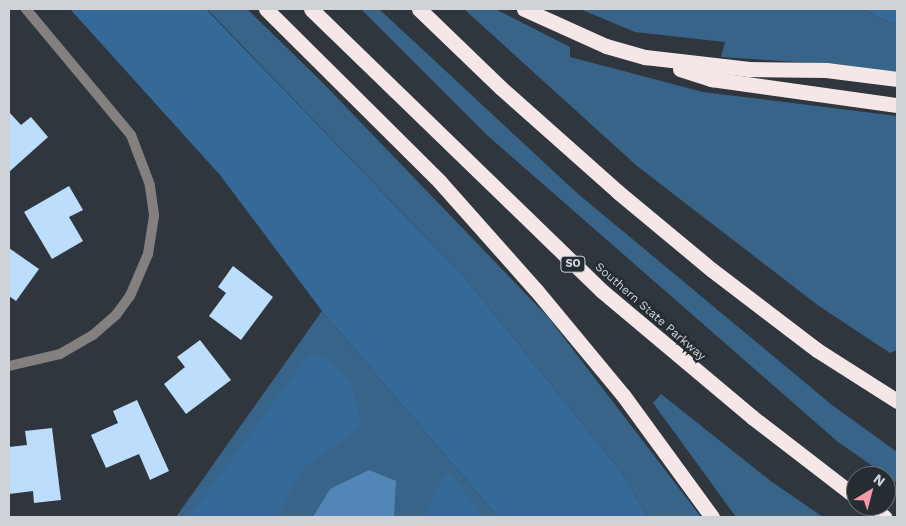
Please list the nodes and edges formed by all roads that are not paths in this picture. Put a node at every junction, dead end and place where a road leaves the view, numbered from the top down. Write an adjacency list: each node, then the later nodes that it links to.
1 (26, 9): 9 (street)
2 (266, 9): 12 (highway)
3 (310, 9): 11 (highway, Southern State Parkway / SO)
4 (420, 9): 10 (highway)
5 (524, 9): 6 (highway)
6 (646, 57): 7 (highway); 8 (highway)
7 (897, 79)
8 (897, 105)
9 (9, 366)
10 (897, 402)
11 (846, 489)
12 (712, 517)

